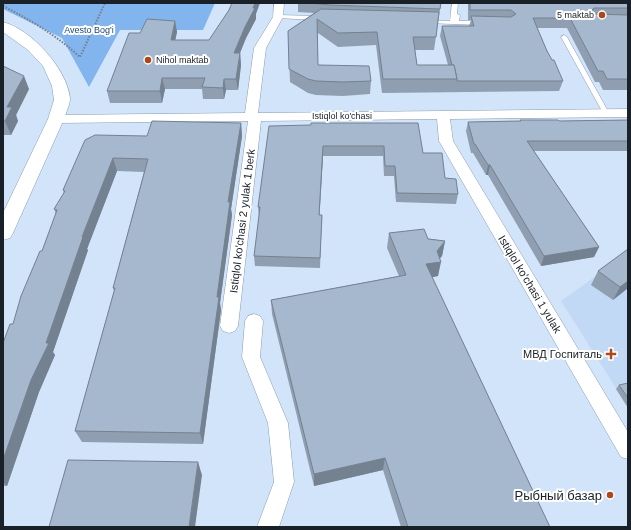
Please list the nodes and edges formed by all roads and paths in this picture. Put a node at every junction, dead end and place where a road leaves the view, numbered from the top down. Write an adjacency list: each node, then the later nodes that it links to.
1 (104, 3): 5 (path)
2 (280, 3): 6 (street)
3 (455, 3): 8 (lane)
4 (458, 3): 9 (lane)
5 (3, 6)
6 (278, 17): 7 (lane); 15 (street, Istiqlol ko'chasi 2 yulak 1 berk)
7 (326, 18)
8 (421, 22)
9 (486, 23)
10 (3, 26): 16 (street)
11 (564, 37): 12 (lane)
12 (606, 113): 13 (street, Istiqlol ko'chasi); 14 (street, Istiqlol ko'chasi)
13 (628, 113)
14 (443, 115): 15 (street, Istiqlol ko'chasi); 20 (street, Istiqlol ko'chasi 1 yulak)
15 (253, 117): 16 (street, Istiqlol ko'chasi); 19 (street, Istiqlol ko'chasi 2 yulak 1 berk)
16 (56, 119): 17 (street)
17 (3, 233)
18 (254, 321): 21 (street)
19 (229, 326)
20 (628, 450)
21 (268, 527)

